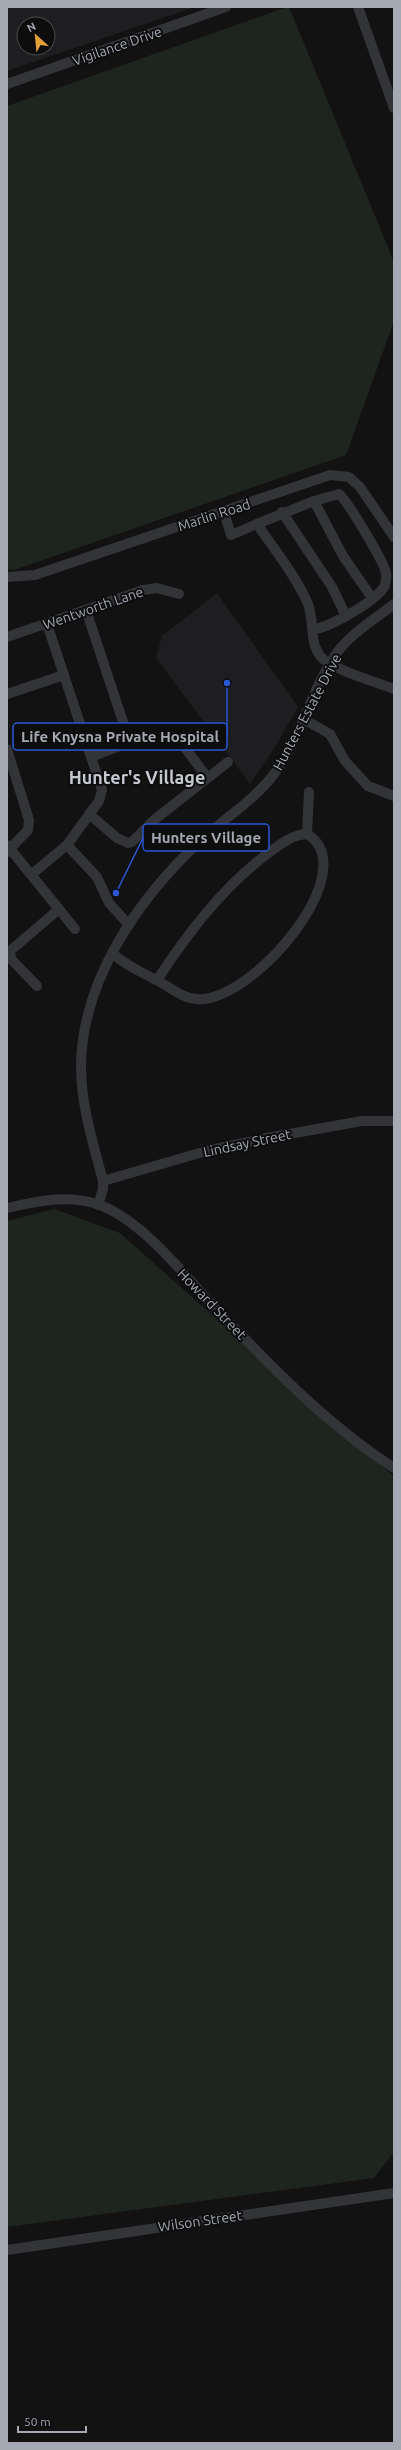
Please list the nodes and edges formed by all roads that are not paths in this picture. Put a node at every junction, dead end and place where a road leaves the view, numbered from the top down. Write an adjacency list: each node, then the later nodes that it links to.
1 (226, 7): 3 (street, Vigilance Drive)
2 (358, 7): 4 (street)
3 (7, 84)
4 (394, 108)
5 (314, 501): 7 (street); 12 (street); 12 (street)
6 (224, 512): 8 (street); 9 (street, Marlin Road); 10 (street, Marlin Road)
7 (282, 512): 8 (street); 15 (street)
8 (257, 524): 17 (street)
9 (394, 537)
10 (7, 577)
11 (179, 594): 14 (street, Wentworth Lane)
12 (372, 598): 15 (street)
13 (394, 604): 19 (street, Hunters Estate Drive)
14 (86, 610): 16 (street, Wentworth Lane); 24 (street)
15 (346, 616): 17 (street)
16 (47, 624): 18 (street, Wentworth Lane); 20 (street)
17 (314, 629): 19 (street)
18 (7, 637)
19 (330, 664): 21 (street); 23 (street, Hunters Estate Drive)
20 (64, 675): 22 (street); 26 (street)
21 (394, 689)
22 (7, 694)
23 (305, 720): 30 (street); 37 (street, Hunters Estate Drive)
24 (130, 743): 26 (street); 28 (street)
25 (7, 750): 34 (street)
26 (93, 756): 31 (street)
27 (228, 762): 28 (street)
28 (207, 777): 31 (street)
29 (309, 792): 32 (street)
30 (394, 796)
31 (89, 814): 33 (street)
32 (307, 834): 40 (street); 40 (street)
33 (67, 845): 35 (street); 37 (street)
34 (8, 849): 35 (street)
35 (32, 874): 36 (street)
36 (58, 910): 38 (street); 41 (street)
37 (129, 925): 39 (street, Hunters Estate Drive)
38 (75, 929)
39 (112, 953): 40 (street); 43 (street, Hunters Estate Drive)
40 (156, 980)
41 (37, 986)
42 (394, 1121): 43 (street, Lindsay Street)
43 (103, 1181): 44 (street, Hunters Estate Drive)
44 (98, 1205): 45 (street, Howard Street); 46 (street, Howard Street)
45 (7, 1208)
46 (394, 1468)
47 (394, 2193): 48 (street, Wilson Street)
48 (7, 2250)

